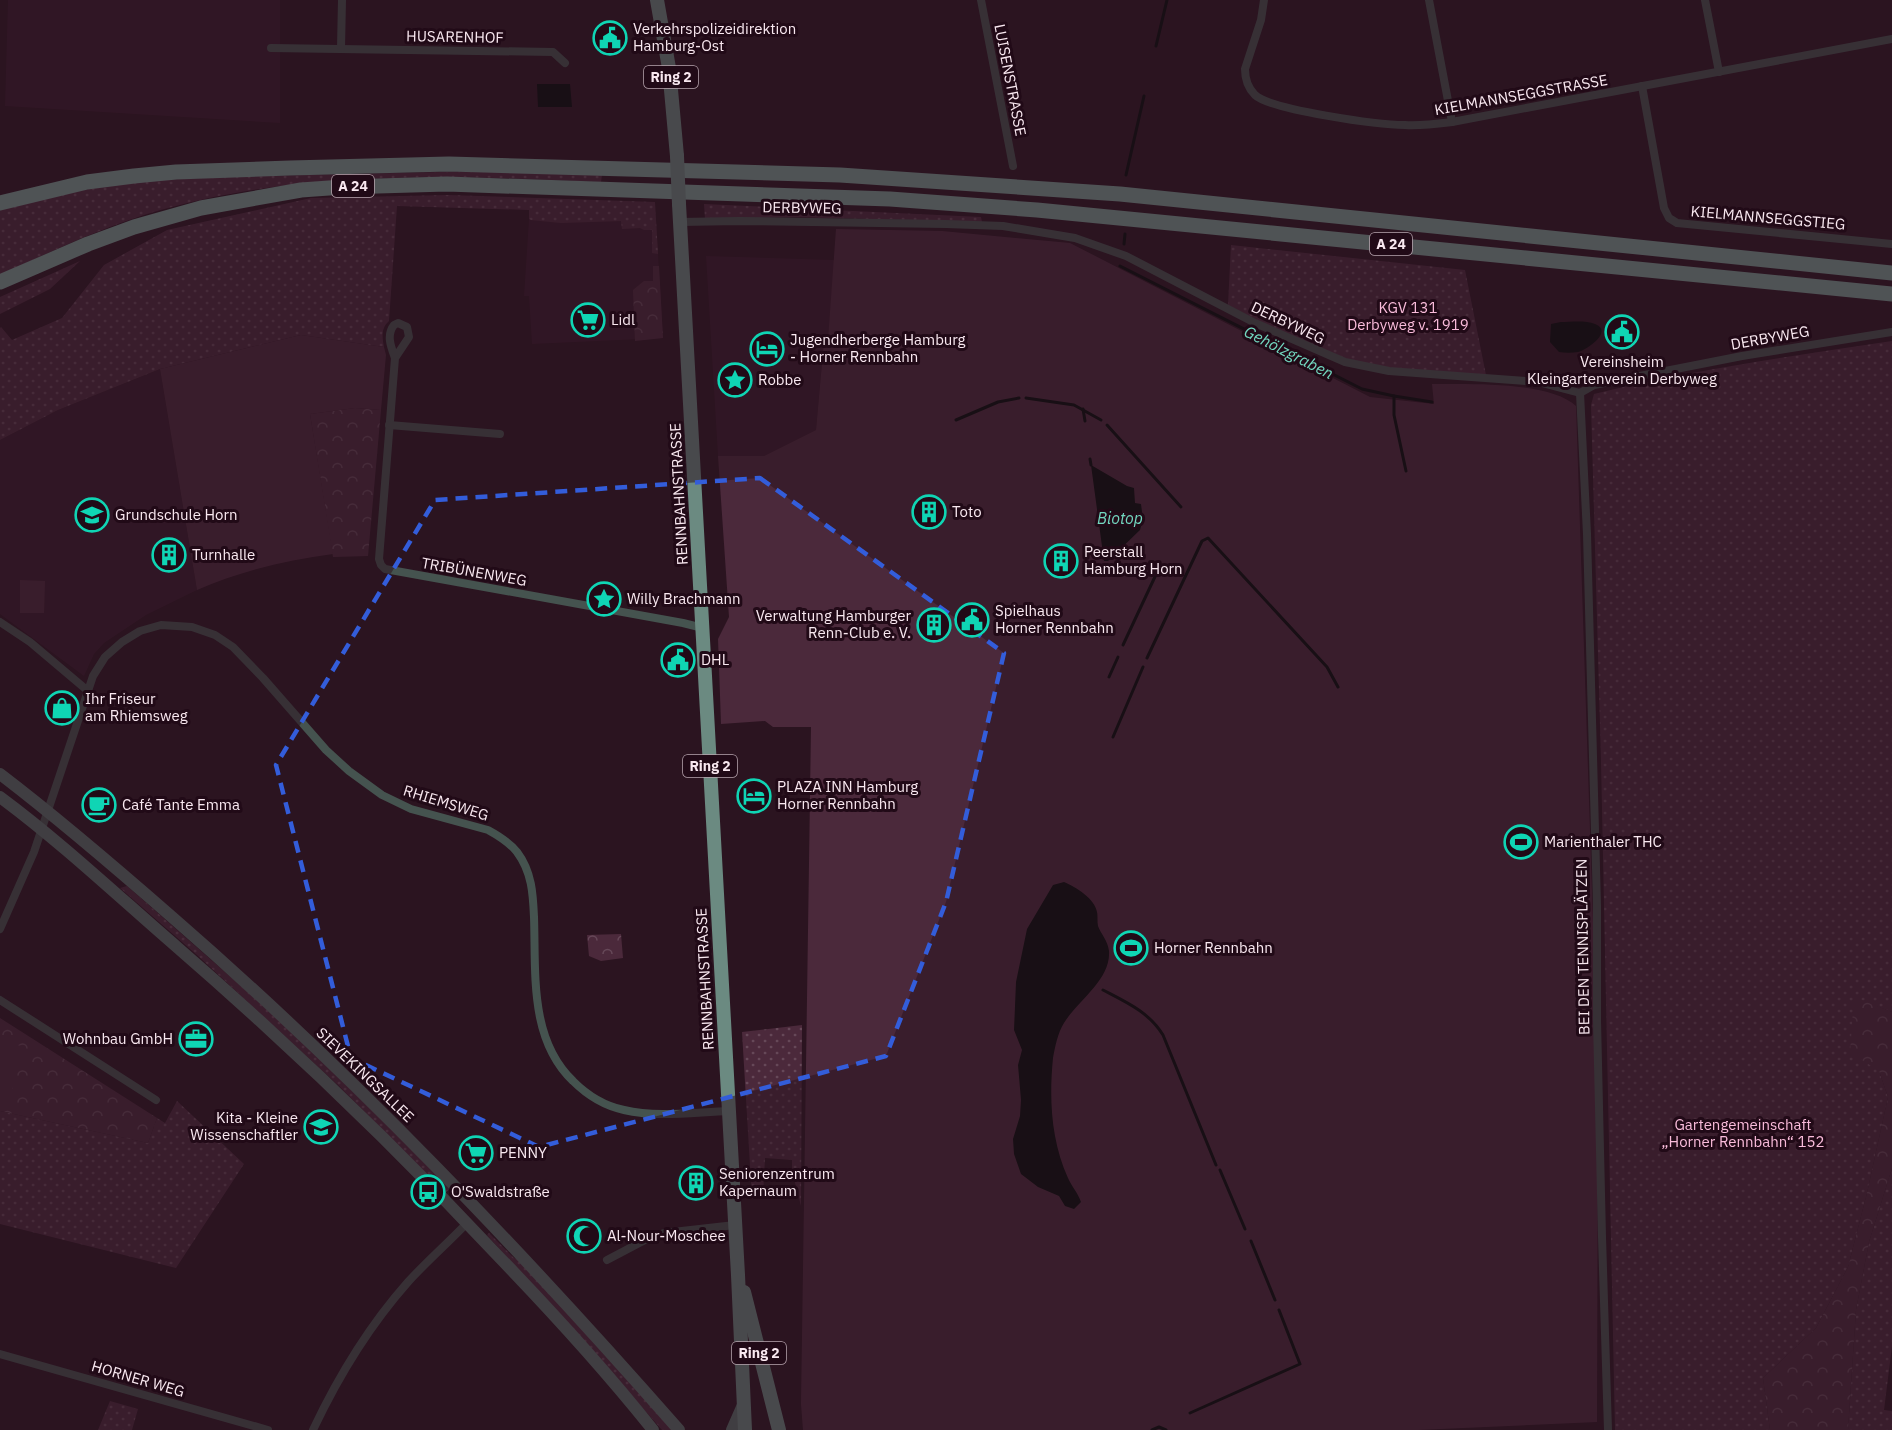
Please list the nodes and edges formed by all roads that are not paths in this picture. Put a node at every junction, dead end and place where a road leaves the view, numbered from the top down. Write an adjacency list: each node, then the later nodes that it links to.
1 (342, 0): 9 (street)
2 (657, 0): 16 (main road, RENNBAHNSTRASSE / Ring 2, bridge)
3 (981, 0): 14 (street, LUISENSTRASSE)
4 (1264, 0): 13 (street, KIELMANNSEGGSTRASSE)
5 (1429, 0): 13 (street)
6 (1705, 0): 11 (street)
7 (1892, 39): 11 (street, KIELMANNSEGGSTRASSE)
8 (271, 48): 9 (street, HUSARENHOF)
9 (341, 48): 10 (street, HUSARENHOF)
10 (565, 63)
11 (1719, 72): 12 (street, KIELMANNSEGGSTRASSE)
12 (1642, 86): 13 (street, KIELMANNSEGGSTRASSE); 17 (street, KIELMANNSEGGSTIEG)
13 (1452, 122)
14 (1012, 166)
15 (0, 203): 18 (highway, A 24)
16 (681, 222): 23 (street, DERBYWEG); 27 (main road, RENNBAHNSTRASSE / Ring 2)
17 (1892, 244)
18 (1892, 273)
19 (0, 282): 20 (highway, A 24)
20 (1892, 294)
21 (1892, 332): 23 (street, DERBYWEG)
22 (395, 358): 24 (street, TRIBÜNENWEG)
23 (1580, 393): 51 (street, BEI DEN TENNISPLÄTZEN)
24 (389, 425): 25 (street); 27 (street, TRIBÜNENWEG)
25 (500, 434)
26 (0, 622): 28 (street)
27 (703, 628): 36 (main road, RENNBAHNSTRASSE / Ring 2)
28 (88, 692): 31 (street, RHIEMSWEG); 36 (street, RHIEMSWEG)
29 (0, 774): 31 (main road, SIEVEKINGSALLEE)
30 (0, 796): 32 (main road)
31 (47, 812): 32 (street, RHIEMSWEG); 37 (main road, SIEVEKINGSALLEE)
32 (41, 830): 33 (street, RHIEMSWEG); 38 (main road)
33 (0, 929)
34 (0, 1000): 35 (street)
35 (156, 1100)
36 (729, 1111): 39 (main road, RENNBAHNSTRASSE / Ring 2)
37 (479, 1210): 38 (main road); 47 (main road, SIEVEKINGSALLEE)
38 (467, 1222): 45 (street); 46 (main road)
39 (735, 1225): 40 (street); 41 (main road, RENNBAHNSTRASSE / Ring 2)
40 (607, 1260)
41 (738, 1275): 43 (main road, RENNBAHNSTRASSE / Ring 2); 50 (main road, RENNBAHNSTRASSE / Ring 2)
42 (0, 1354): 44 (street, HORNER WEG)
43 (742, 1405): 48 (main road); 49 (main road, RENNBAHNSTRASSE / Ring 2)
44 (268, 1430)
45 (313, 1430)
46 (653, 1430)
47 (679, 1430)
48 (732, 1430)
49 (745, 1430)
50 (779, 1430)
51 (1608, 1430)

